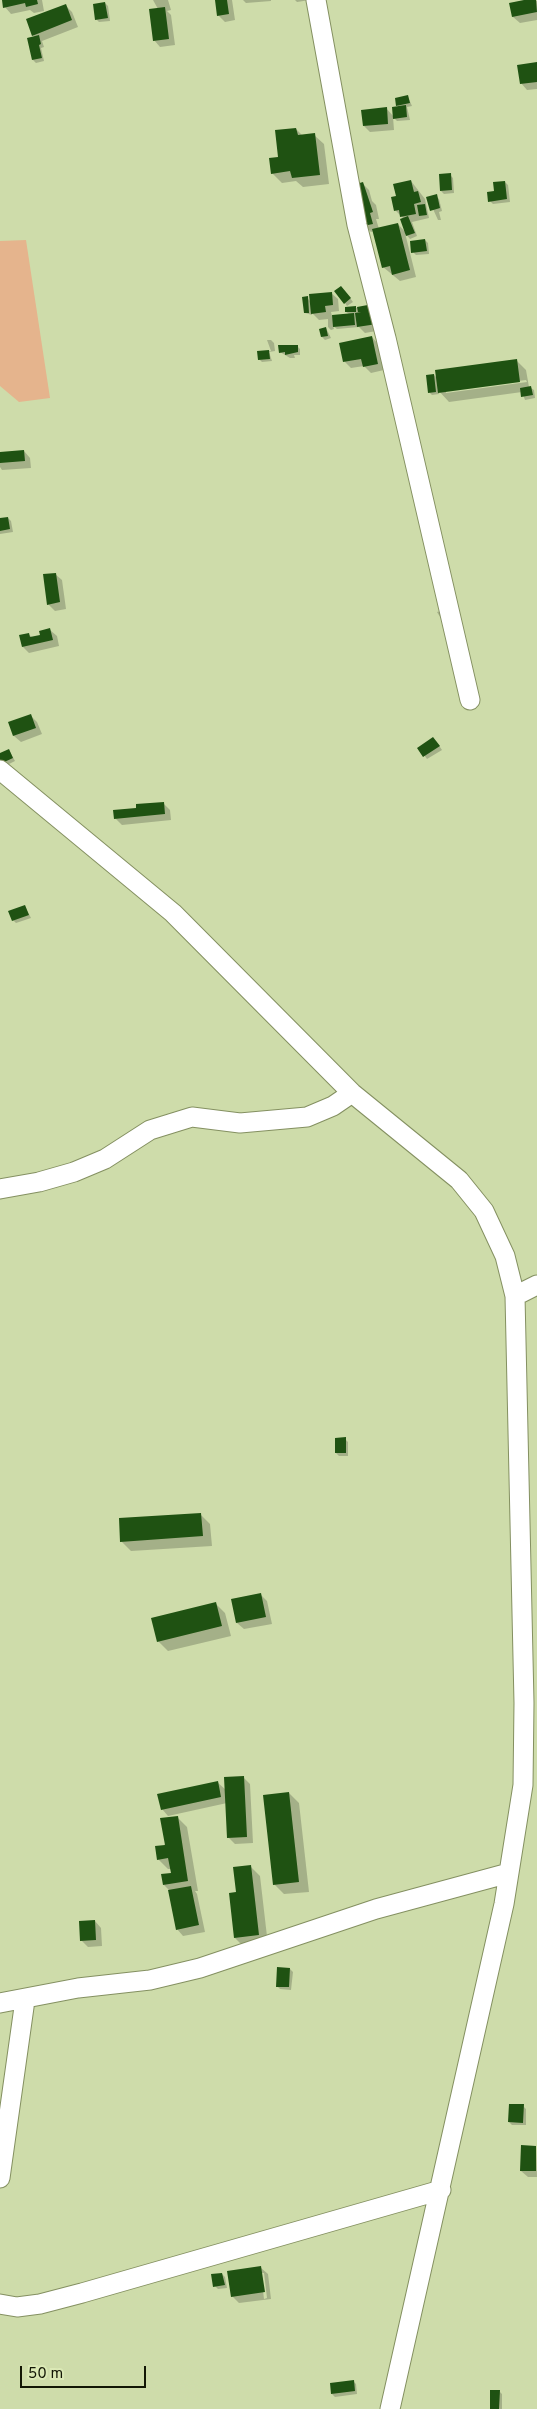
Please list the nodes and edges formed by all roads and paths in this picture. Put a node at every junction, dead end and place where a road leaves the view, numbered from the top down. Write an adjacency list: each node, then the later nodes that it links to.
1 (316, 0): 2 (street)
2 (470, 700)
3 (0, 770): 4 (street)
4 (352, 1093): 5 (street); 7 (street)
5 (0, 1189)
6 (537, 1285): 7 (street)
7 (515, 1296): 8 (street)
8 (510, 1873): 9 (street); 12 (street)
9 (25, 2000): 10 (street); 11 (street)
10 (0, 2004)
11 (0, 2178)
12 (441, 2190): 13 (street); 14 (street)
13 (0, 2304)
14 (390, 2409)

